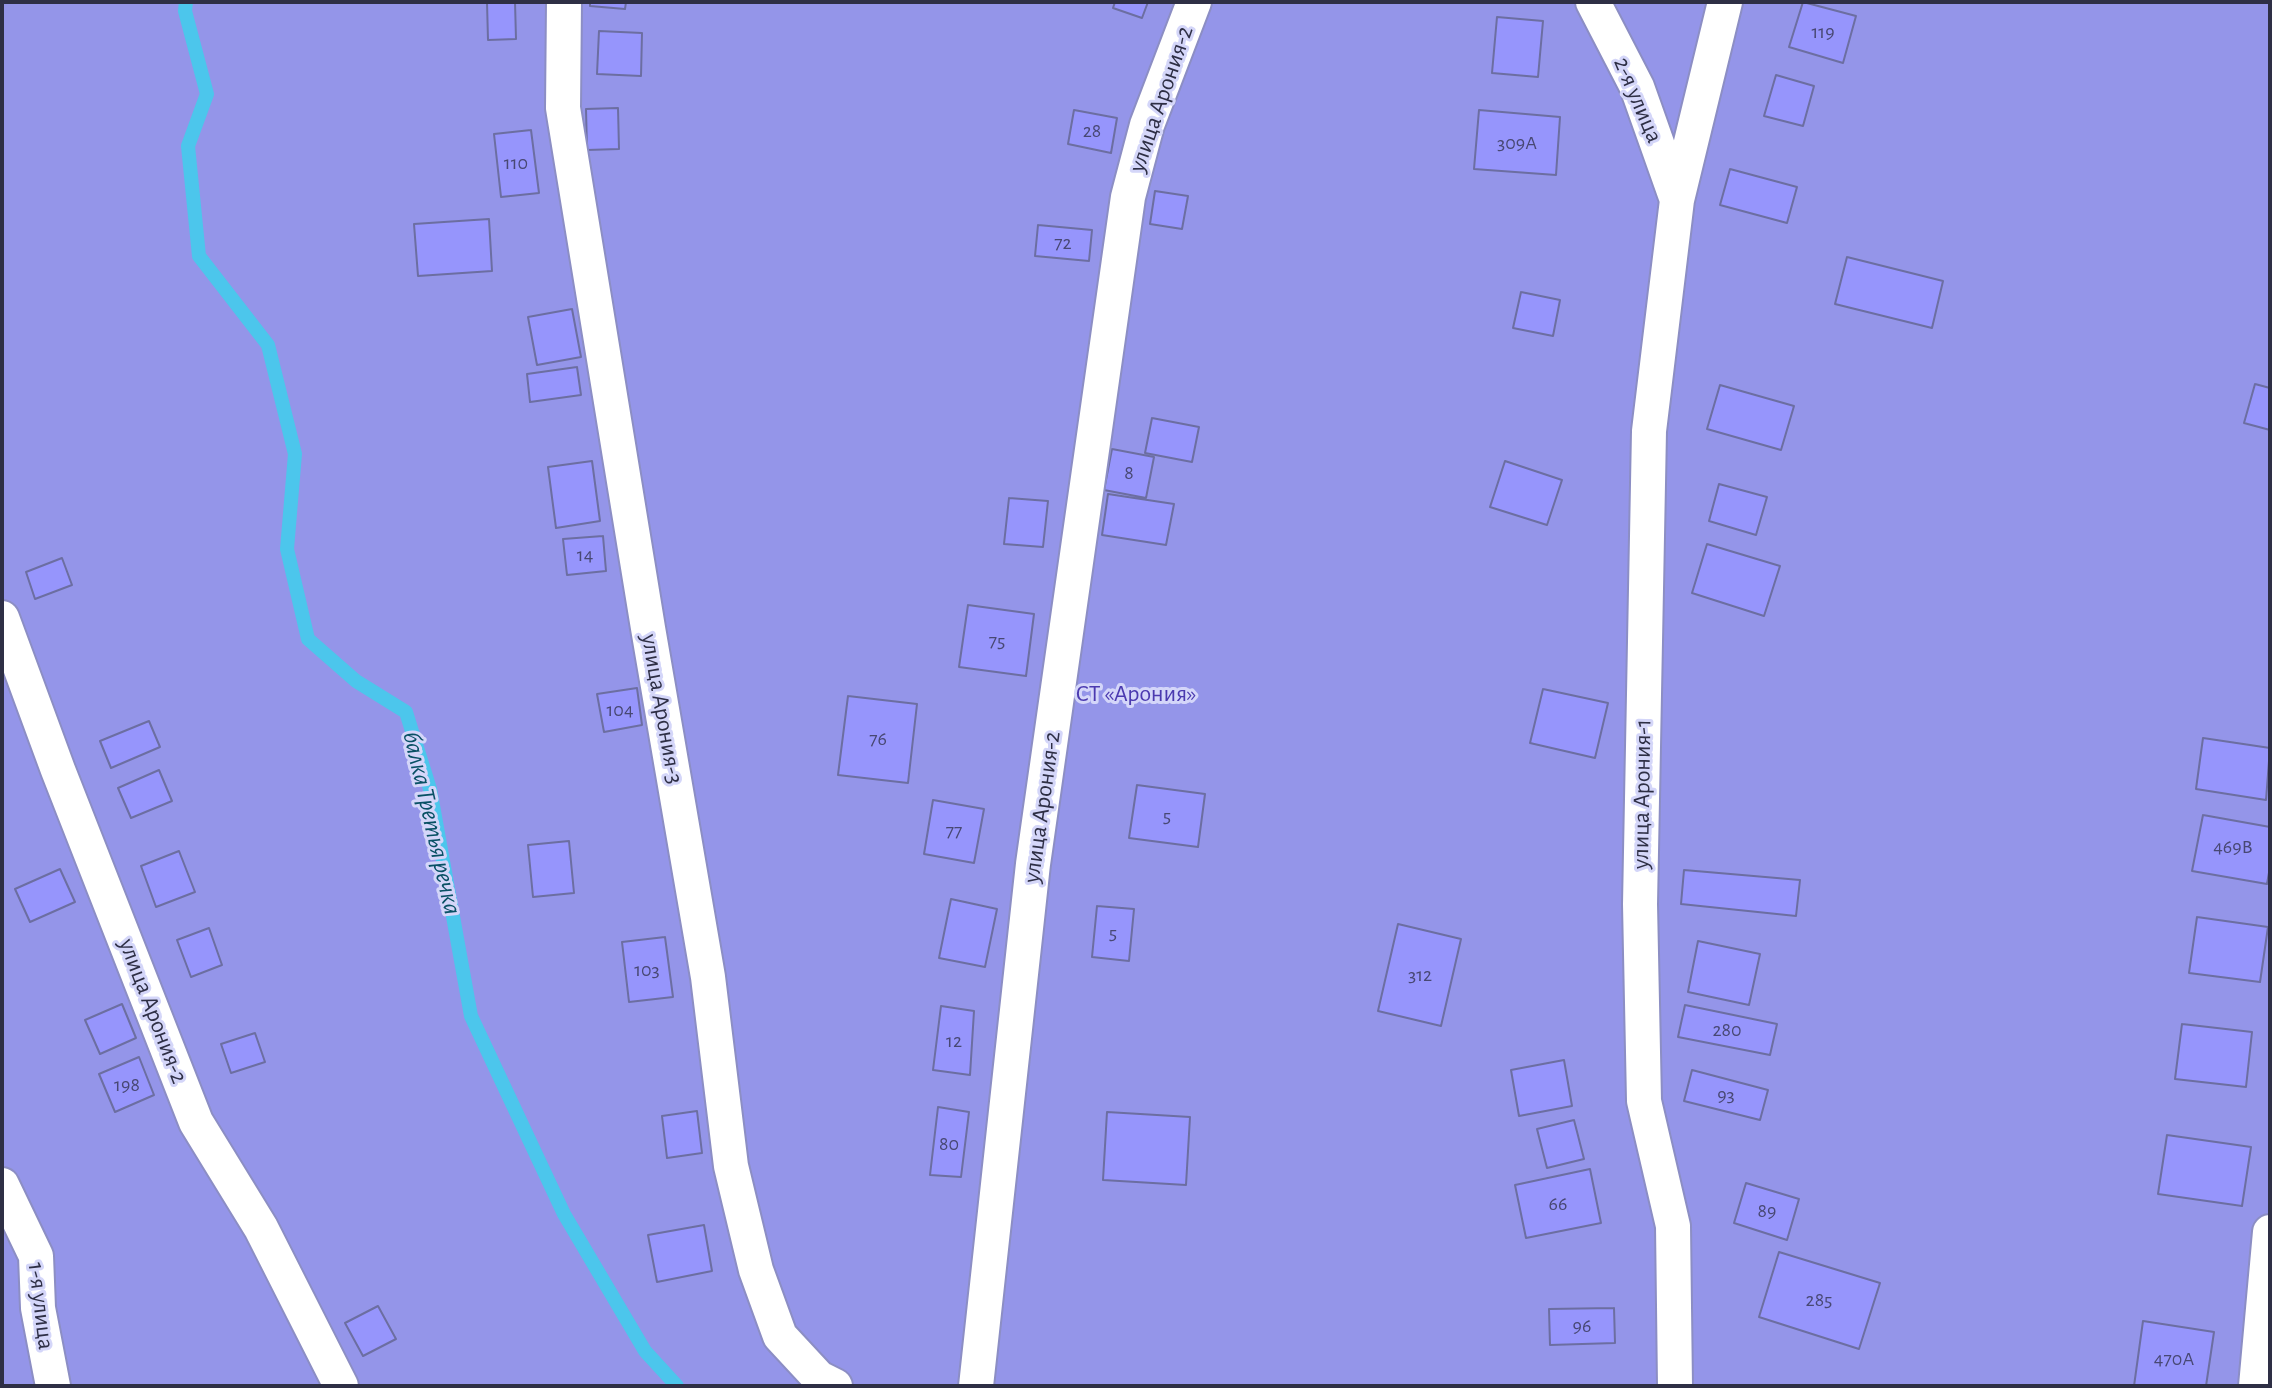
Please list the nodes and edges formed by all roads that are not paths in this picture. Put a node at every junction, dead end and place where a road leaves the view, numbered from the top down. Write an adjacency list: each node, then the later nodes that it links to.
1 (564, 2): 11 (street, улица Арония-3)
2 (1194, 2): 12 (street, улица Арония-2)
3 (1593, 2): 5 (street, 2-я улица)
4 (1725, 2): 5 (street, улица Арония-1)
5 (1677, 200): 13 (street, улица Арония-1)
6 (2, 618): 10 (street, улица Арония-2)
7 (2, 1185): 9 (street, 1-я улица)
8 (2270, 1232): 14 (street)
9 (53, 1386)
10 (341, 1386)
11 (835, 1386)
12 (976, 1386)
13 (1675, 1386)
14 (2256, 1386)

